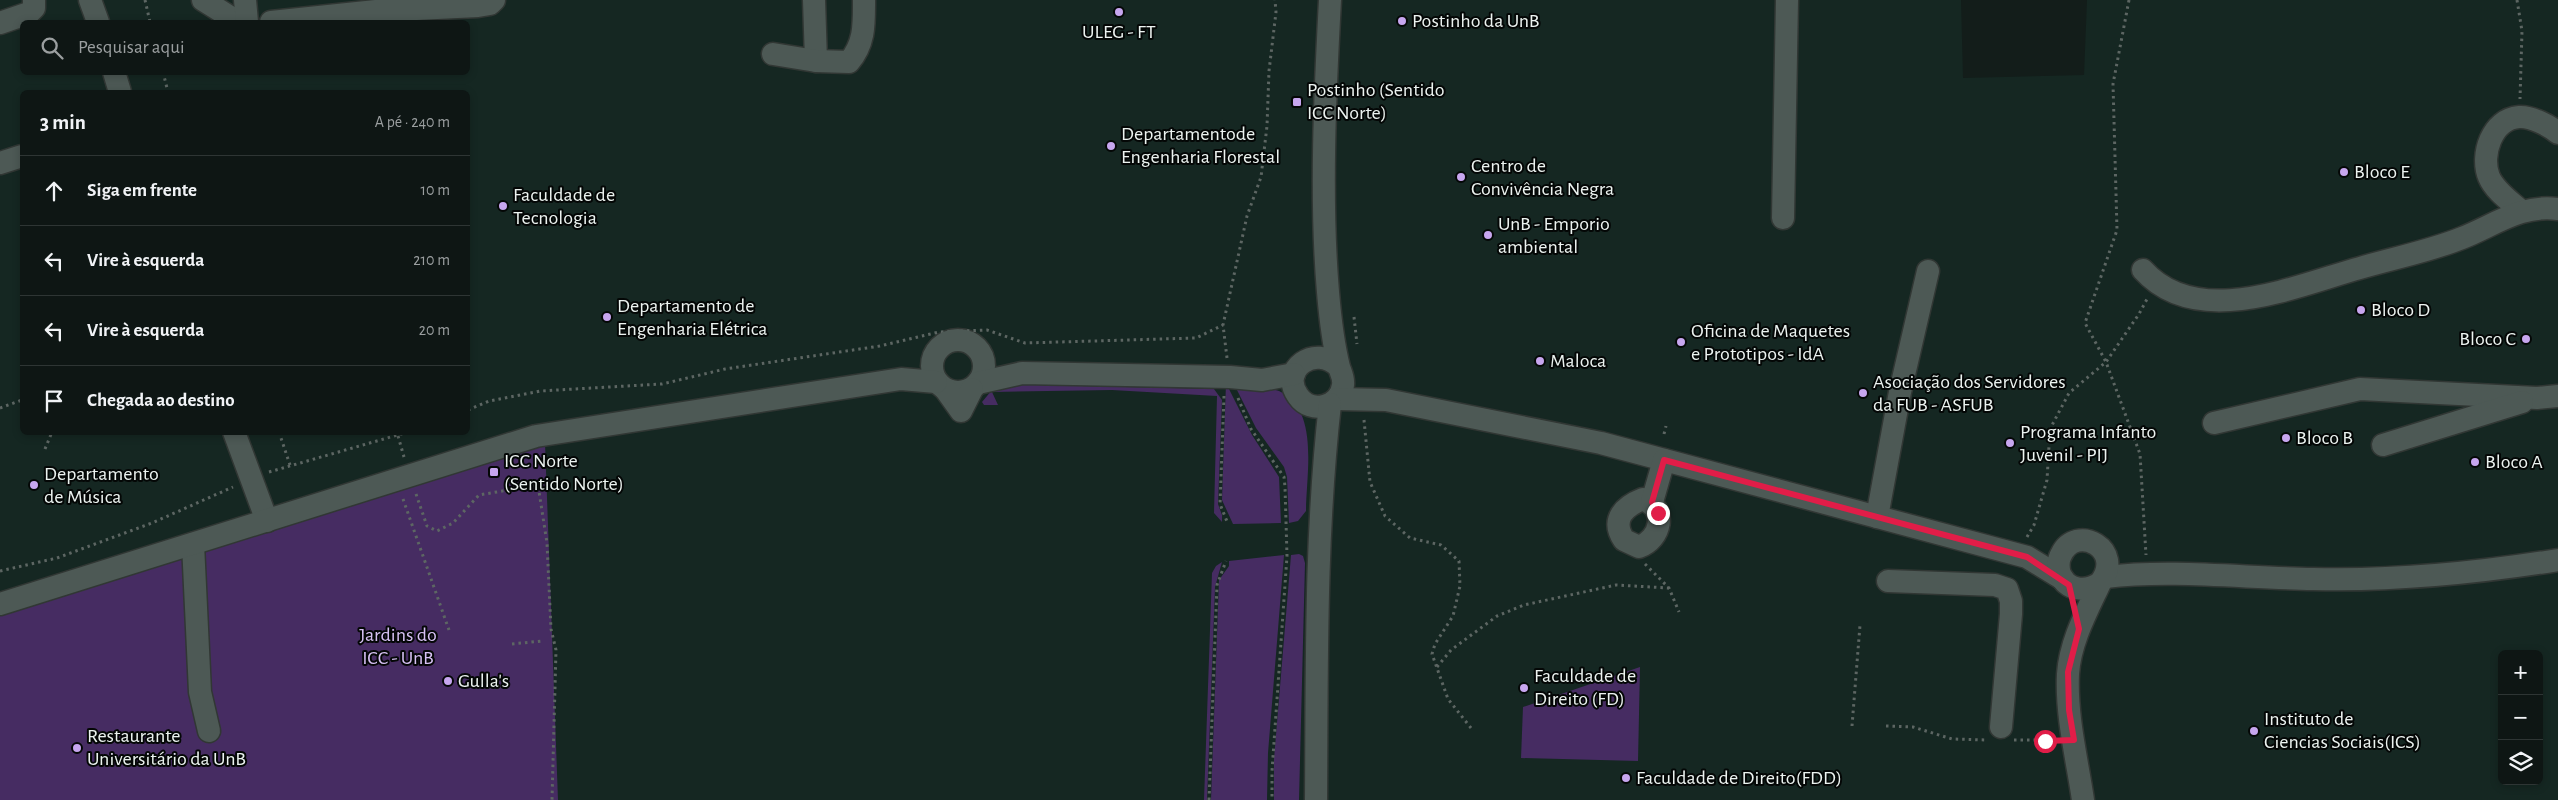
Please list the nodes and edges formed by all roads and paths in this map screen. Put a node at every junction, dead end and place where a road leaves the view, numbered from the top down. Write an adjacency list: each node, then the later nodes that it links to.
1 (34, 0): 20 (street)
2 (92, 0): 15 (street)
3 (144, 0): 16 (path)
4 (203, 0): 17 (street)
5 (245, 0): 18 (street)
6 (494, 0): 14 (street)
7 (814, 0): 22 (street)
8 (864, 0): 22 (street)
9 (1275, 0): 38 (path)
10 (1330, 0): 36 (street)
11 (1787, 0): 33 (street)
12 (2129, 0): 43 (path)
13 (2517, 0): 27 (path)
14 (409, 5): 19 (street)
15 (97, 20)
16 (149, 20)
17 (235, 20)
18 (248, 20)
19 (288, 20)
20 (0, 23)
21 (773, 54): 22 (street)
22 (816, 61)
23 (115, 75): 25 (street)
24 (164, 75): 26 (path)
25 (119, 90)
26 (168, 90)
27 (2520, 117): 28 (street); 32 (street)
28 (2558, 133)
29 (20, 157): 30 (street)
30 (0, 163)
31 (2558, 209): 32 (street)
32 (2521, 211): 35 (street)
33 (1782, 218)
34 (1928, 271): 74 (street)
35 (2149, 276): 43 (path)
36 (1328, 292): 41 (street); 44 (street)
37 (1354, 317): 39 (path)
38 (1223, 325): 47 (path); 58 (path)
39 (1357, 346)
40 (934, 355): 42 (street); 48 (street); 50 (street)
41 (1318, 356): 44 (street); 46 (street)
42 (984, 361): 45 (street); 51 (street)
43 (2106, 362): 80 (path); 85 (path)
44 (1341, 371): 54 (street); 56 (street)
45 (1022, 373): 47 (street); 51 (street)
46 (1294, 374): 49 (street); 56 (street)
47 (1230, 377): 49 (street); 76 (path); 106 (path)
48 (901, 379): 50 (street); 70 (street)
49 (1262, 380): 56 (street)
50 (941, 386): 51 (street)
51 (975, 386)
52 (2548, 397): 59 (street); 66 (street)
53 (1362, 400): 54 (street); 56 (street); 97 (path)
54 (1386, 400): 68 (street)
55 (20, 401): 57 (path)
56 (1319, 402): 107 (street)
57 (0, 408)
58 (470, 409)
59 (2214, 423)
60 (1666, 426): 61 (path)
61 (1664, 434)
62 (51, 435): 67 (path)
63 (235, 435): 71 (street)
64 (280, 435): 69 (path)
65 (398, 436): 69 (path); 70 (path)
66 (2383, 445)
67 (44, 449)
68 (1660, 458): 73 (street); 74 (street)
69 (290, 465): 71 (path)
70 (408, 475): 75 (street); 104 (path)
71 (251, 479): 75 (street); 84 (path)
72 (403, 499): 94 (path)
73 (1648, 501)
74 (1877, 517): 80 (street)
75 (268, 521): 77 (street)
76 (1228, 524)
77 (193, 544): 90 (street); 101 (street)
78 (2064, 549): 79 (street); 80 (street); 88 (street)
79 (2105, 553): 85 (street); 86 (street)
80 (2021, 556): 88 (street)
81 (2558, 560): 85 (street)
82 (1226, 561): 105 (path)
83 (1643, 562): 89 (path)
84 (0, 571)
85 (2145, 572): 86 (street)
86 (2102, 580): 88 (street); 93 (street)
87 (1888, 581): 102 (street)
88 (2066, 582): 93 (street)
89 (1669, 588): 91 (path); 97 (path)
90 (0, 604)
91 (1679, 612)
92 (1860, 625): 98 (path)
93 (2079, 629): 103 (street)
94 (449, 630)
95 (542, 640): 96 (path)
96 (512, 644)
97 (1437, 667): 100 (path)
98 (1852, 726)
99 (1886, 726): 102 (path)
100 (1471, 728)
101 (209, 731)
102 (1999, 736): 103 (path)
103 (2074, 740): 108 (street)
104 (552, 800)
105 (1209, 800)
106 (1272, 800)
107 (1316, 800)
108 (2083, 800)

